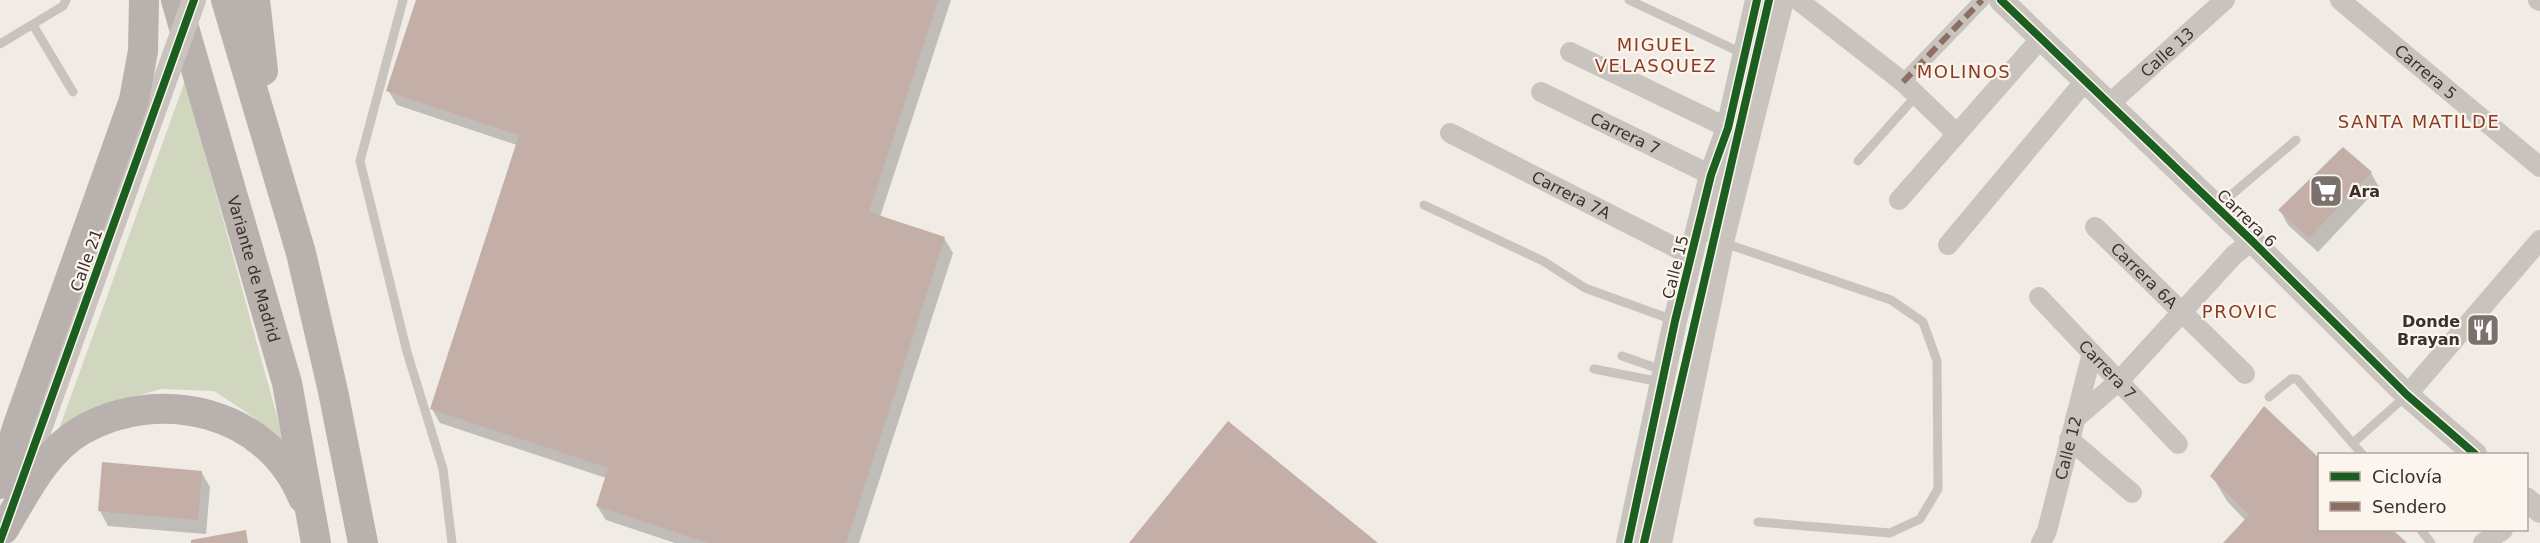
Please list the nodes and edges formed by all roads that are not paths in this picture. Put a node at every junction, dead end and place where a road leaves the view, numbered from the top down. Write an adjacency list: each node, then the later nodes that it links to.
1 (66, 0): 16 (lane)
2 (144, 0): 60 (main road)
3 (176, 0): 65 (main road, Variante de Madrid)
4 (194, 0): 66 (street, Calle 21, bridge)
5 (226, 0): 42 (main road)
6 (255, 0): 42 (main road)
7 (403, 0): 68 (lane)
8 (1629, 0): 20 (lane)
9 (1757, 0): 20 (street, Calle 15)
10 (1782, 0): 38 (street)
11 (1798, 0): 22 (street)
12 (1982, 0): 22 (street)
13 (2001, 0): 17 (street, Carrera 6)
14 (2225, 0): 25 (street, Calle 13)
15 (2340, 0): 31 (street, Carrera 5)
16 (33, 25): 18 (lane); 23 (lane)
17 (2041, 38): 21 (street, Carrera 6); 28 (street)
18 (0, 44)
19 (1570, 52): 26 (street)
20 (1744, 54): 26 (street, Calle 15)
21 (2085, 81): 25 (street, Carrera 6); 39 (street)
22 (1910, 89): 28 (street); 30 (lane)
23 (73, 92)
24 (1541, 92): 32 (street, Carrera 7)
25 (2109, 104): 35 (street, Carrera 6)
26 (1728, 128): 32 (street, Calle 15)
27 (1450, 133): 40 (street, Carrera 7A)
28 (1958, 134): 33 (street)
29 (2296, 140): 35 (lane)
30 (1858, 161)
31 (2540, 167)
32 (1711, 175): 40 (street, Calle 15)
33 (1899, 200)
34 (1424, 205): 45 (lane)
35 (2217, 207): 37 (street, Carrera 6)
36 (2095, 227): 44 (street, Carrera 6A)
37 (2252, 241): 44 (street); 52 (street, Carrera 6)
38 (1722, 243): 40 (lane); 62 (lane); 70 (street)
39 (1948, 244)
40 (1695, 245): 45 (street, Calle 15)
41 (2539, 245): 52 (street)
42 (301, 253): 67 (main road)
43 (2039, 297): 46 (street, Carrera 7)
44 (2181, 312): 49 (street, Carrera 6A); 51 (street)
45 (1675, 321): 50 (street, Calle 15)
46 (2092, 353): 51 (street, Carrera 7); 54 (street, Calle 12)
47 (1622, 356): 50 (lane)
48 (1594, 369): 50 (lane)
49 (2246, 374)
50 (1664, 377): 69 (street, Calle 15)
51 (2119, 381): 54 (street); 56 (street, Carrera 7)
52 (2407, 395): 57 (lane); 58 (street, Carrera 6)
53 (2269, 397): 57 (lane)
54 (2075, 418): 55 (street, Calle 12)
55 (2069, 439): 61 (street); 71 (street, Calle 12)
56 (2178, 444)
57 (2353, 444): 59 (lane)
58 (2465, 451)
59 (2361, 453)
60 (0, 484)
61 (2132, 493)
62 (1758, 522)
63 (2422, 531): 72 (lane)
64 (2501, 531): 73 (street)
65 (315, 534): 66 (main road)
66 (1, 535)
67 (363, 543)
68 (452, 543)
69 (1628, 543)
70 (1659, 543)
71 (2041, 543)
72 (2431, 543)
73 (2483, 543)

